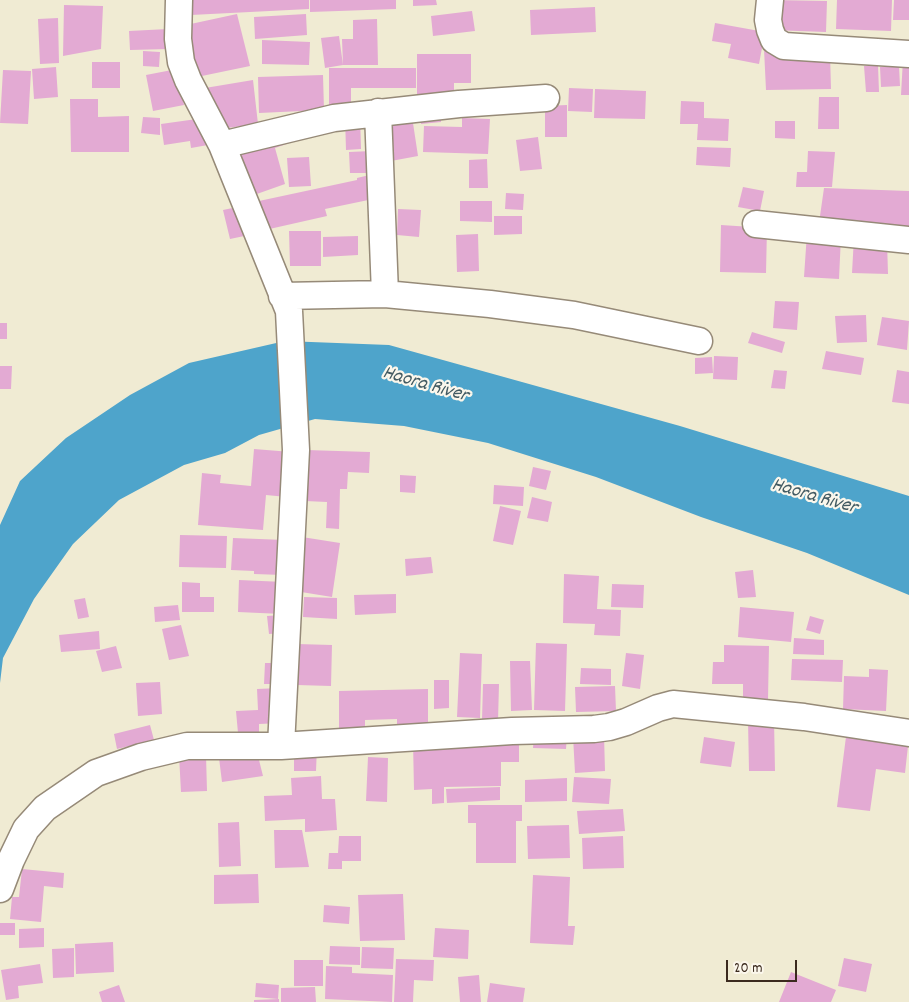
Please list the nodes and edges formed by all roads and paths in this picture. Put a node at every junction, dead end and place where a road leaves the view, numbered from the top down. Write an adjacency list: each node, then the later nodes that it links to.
1 (179, 0): 6 (street)
2 (770, 0): 3 (street)
3 (909, 54)
4 (546, 98): 5 (street)
5 (378, 112): 6 (street); 9 (street)
6 (222, 145): 10 (street)
7 (756, 224): 8 (street)
8 (909, 240)
9 (385, 294): 10 (street); 11 (street)
10 (285, 303): 13 (street)
11 (699, 342)
12 (909, 733): 13 (street)
13 (280, 746): 14 (street)
14 (0, 889)

